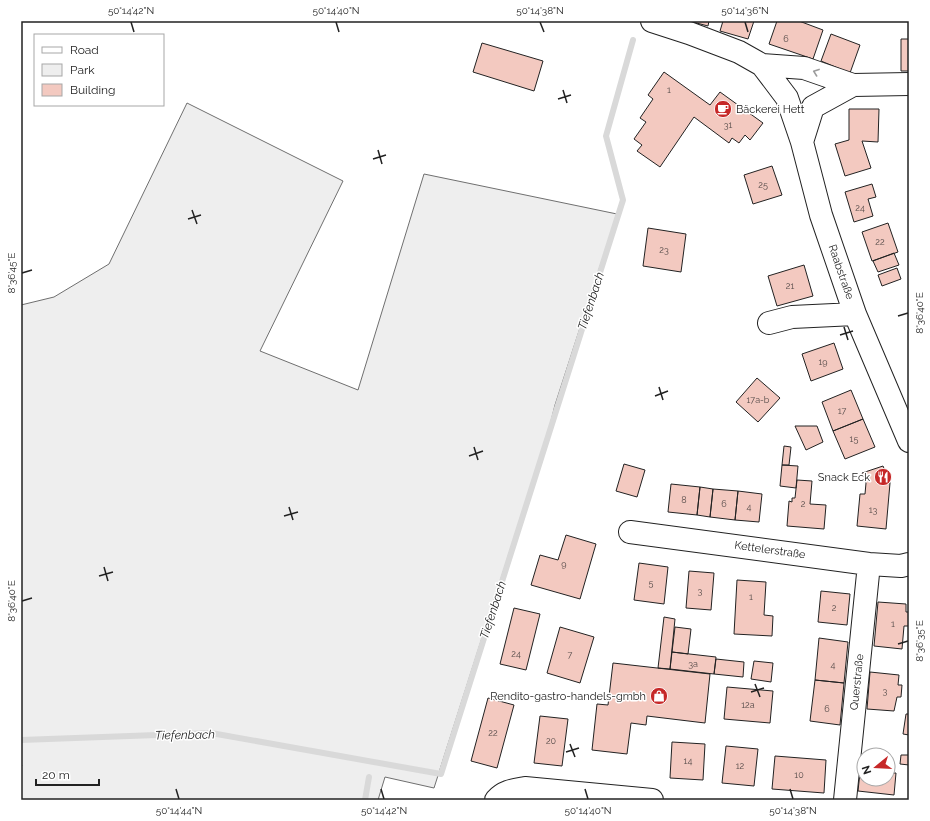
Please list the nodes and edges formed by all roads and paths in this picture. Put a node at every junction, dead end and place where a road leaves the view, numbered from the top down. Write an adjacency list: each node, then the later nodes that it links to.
1 (652, 21): 2 (street)
2 (762, 66): 4 (street, one-way to 2); 5 (street, Raabstraße)
3 (909, 84): 4 (street)
4 (853, 85): 5 (street)
5 (802, 142): 6 (street, Raabstraße)
6 (855, 314): 7 (street); 8 (street, Raabstraße)
7 (769, 323)
8 (909, 441)
9 (630, 532): 10 (street, Kettelerstraße)
10 (869, 564): 11 (street, Kettelerstraße); 14 (street, Querstraße)
11 (909, 564)
12 (496, 800): 13 (street)
13 (652, 800)
14 (845, 800)

